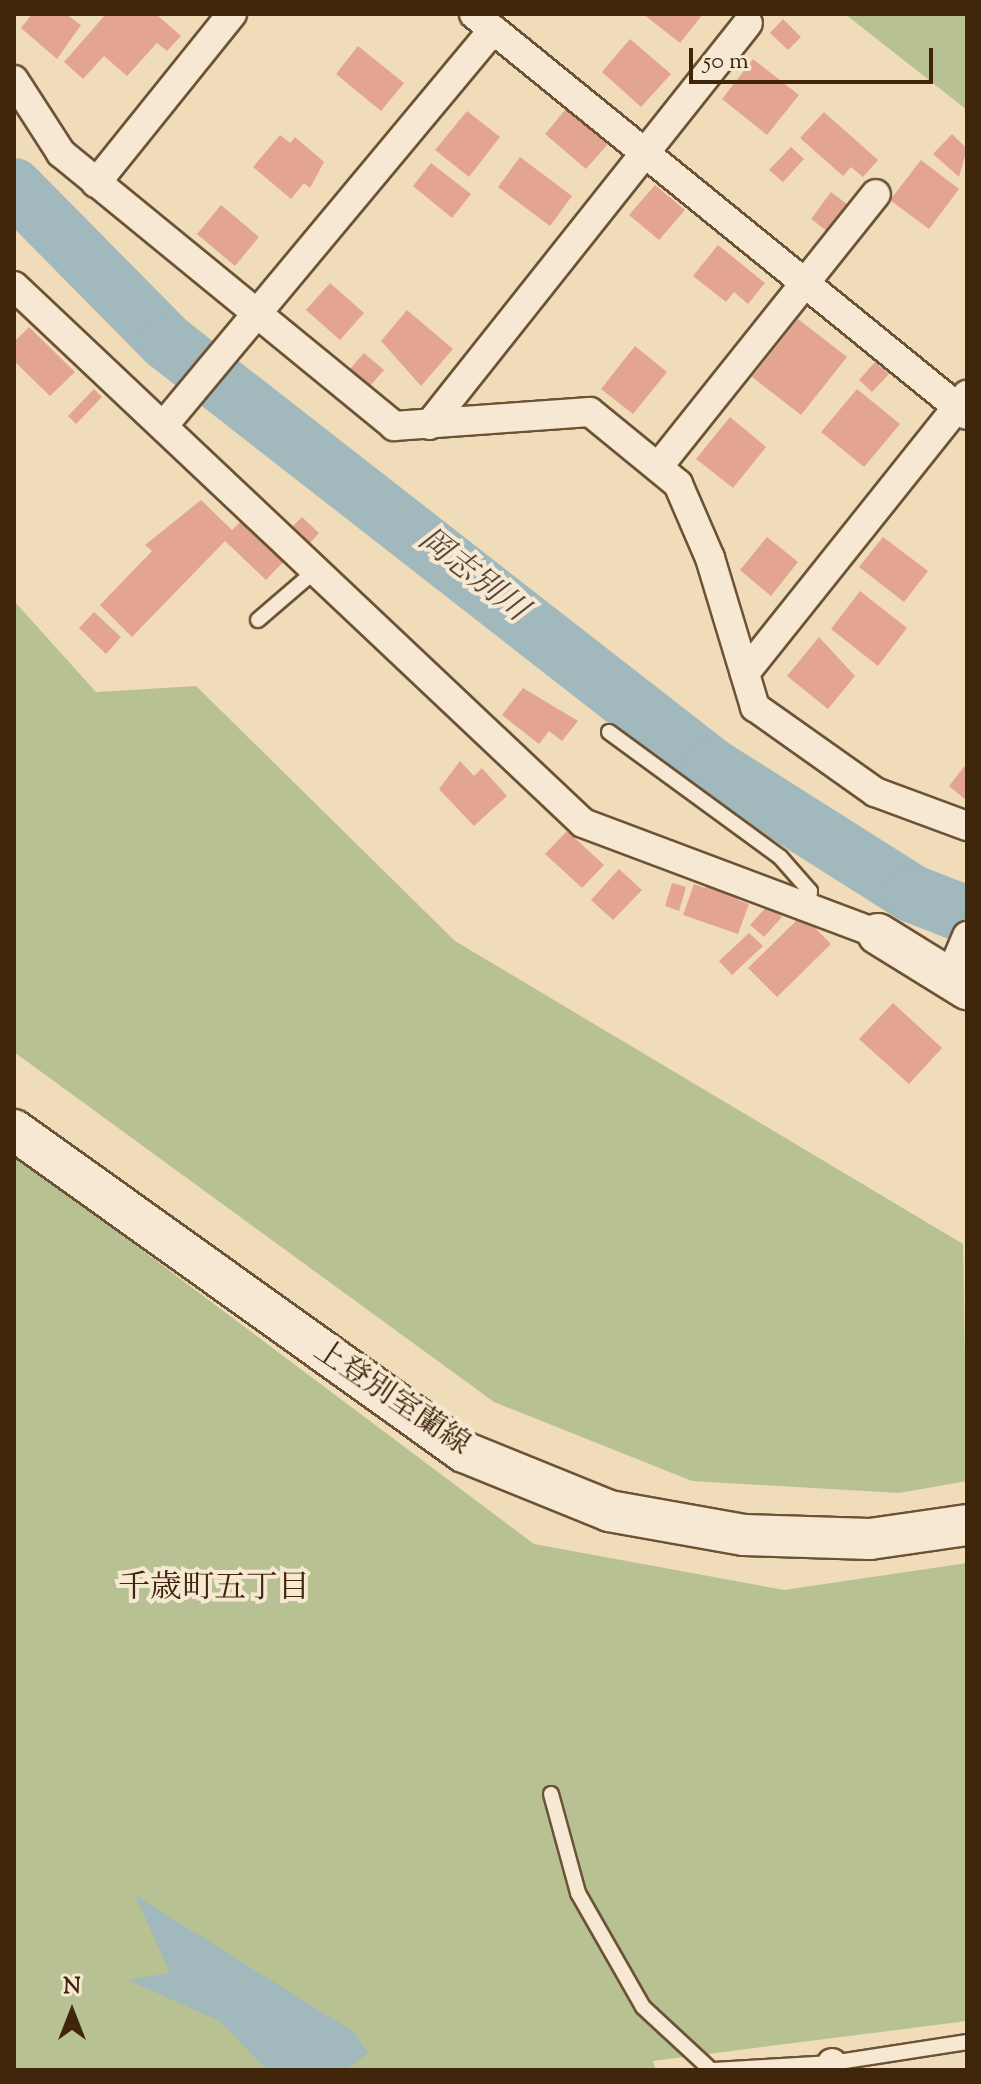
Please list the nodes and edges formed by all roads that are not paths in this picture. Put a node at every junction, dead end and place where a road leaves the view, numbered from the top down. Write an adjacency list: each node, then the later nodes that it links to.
1 (232, 14): 6 (street)
2 (483, 22): 5 (street); 10 (street)
3 (748, 23): 5 (street)
4 (14, 80): 6 (street)
5 (647, 154): 9 (street); 13 (street)
6 (96, 183): 10 (street)
7 (876, 194): 9 (street)
8 (14, 286): 12 (street)
9 (806, 286): 11 (street); 14 (street)
10 (256, 307): 12 (street); 13 (street)
11 (964, 406): 17 (street)
12 (164, 425): 15 (street)
13 (429, 425): 14 (street)
14 (658, 467): 17 (street)
15 (315, 571): 16 (lane); 20 (street)
16 (258, 620)
17 (745, 673): 19 (street)
18 (609, 732): 20 (lane)
19 (967, 826)
20 (809, 903): 21 (street)
21 (878, 934): 23 (main road)
22 (966, 937): 23 (street)
23 (958, 985)
24 (14, 1130): 25 (main road, 上登別室蘭線)
25 (967, 1525)
26 (551, 1794): 29 (lane)
27 (967, 2042): 28 (lane)
28 (833, 2066): 29 (lane)
29 (712, 2070)

